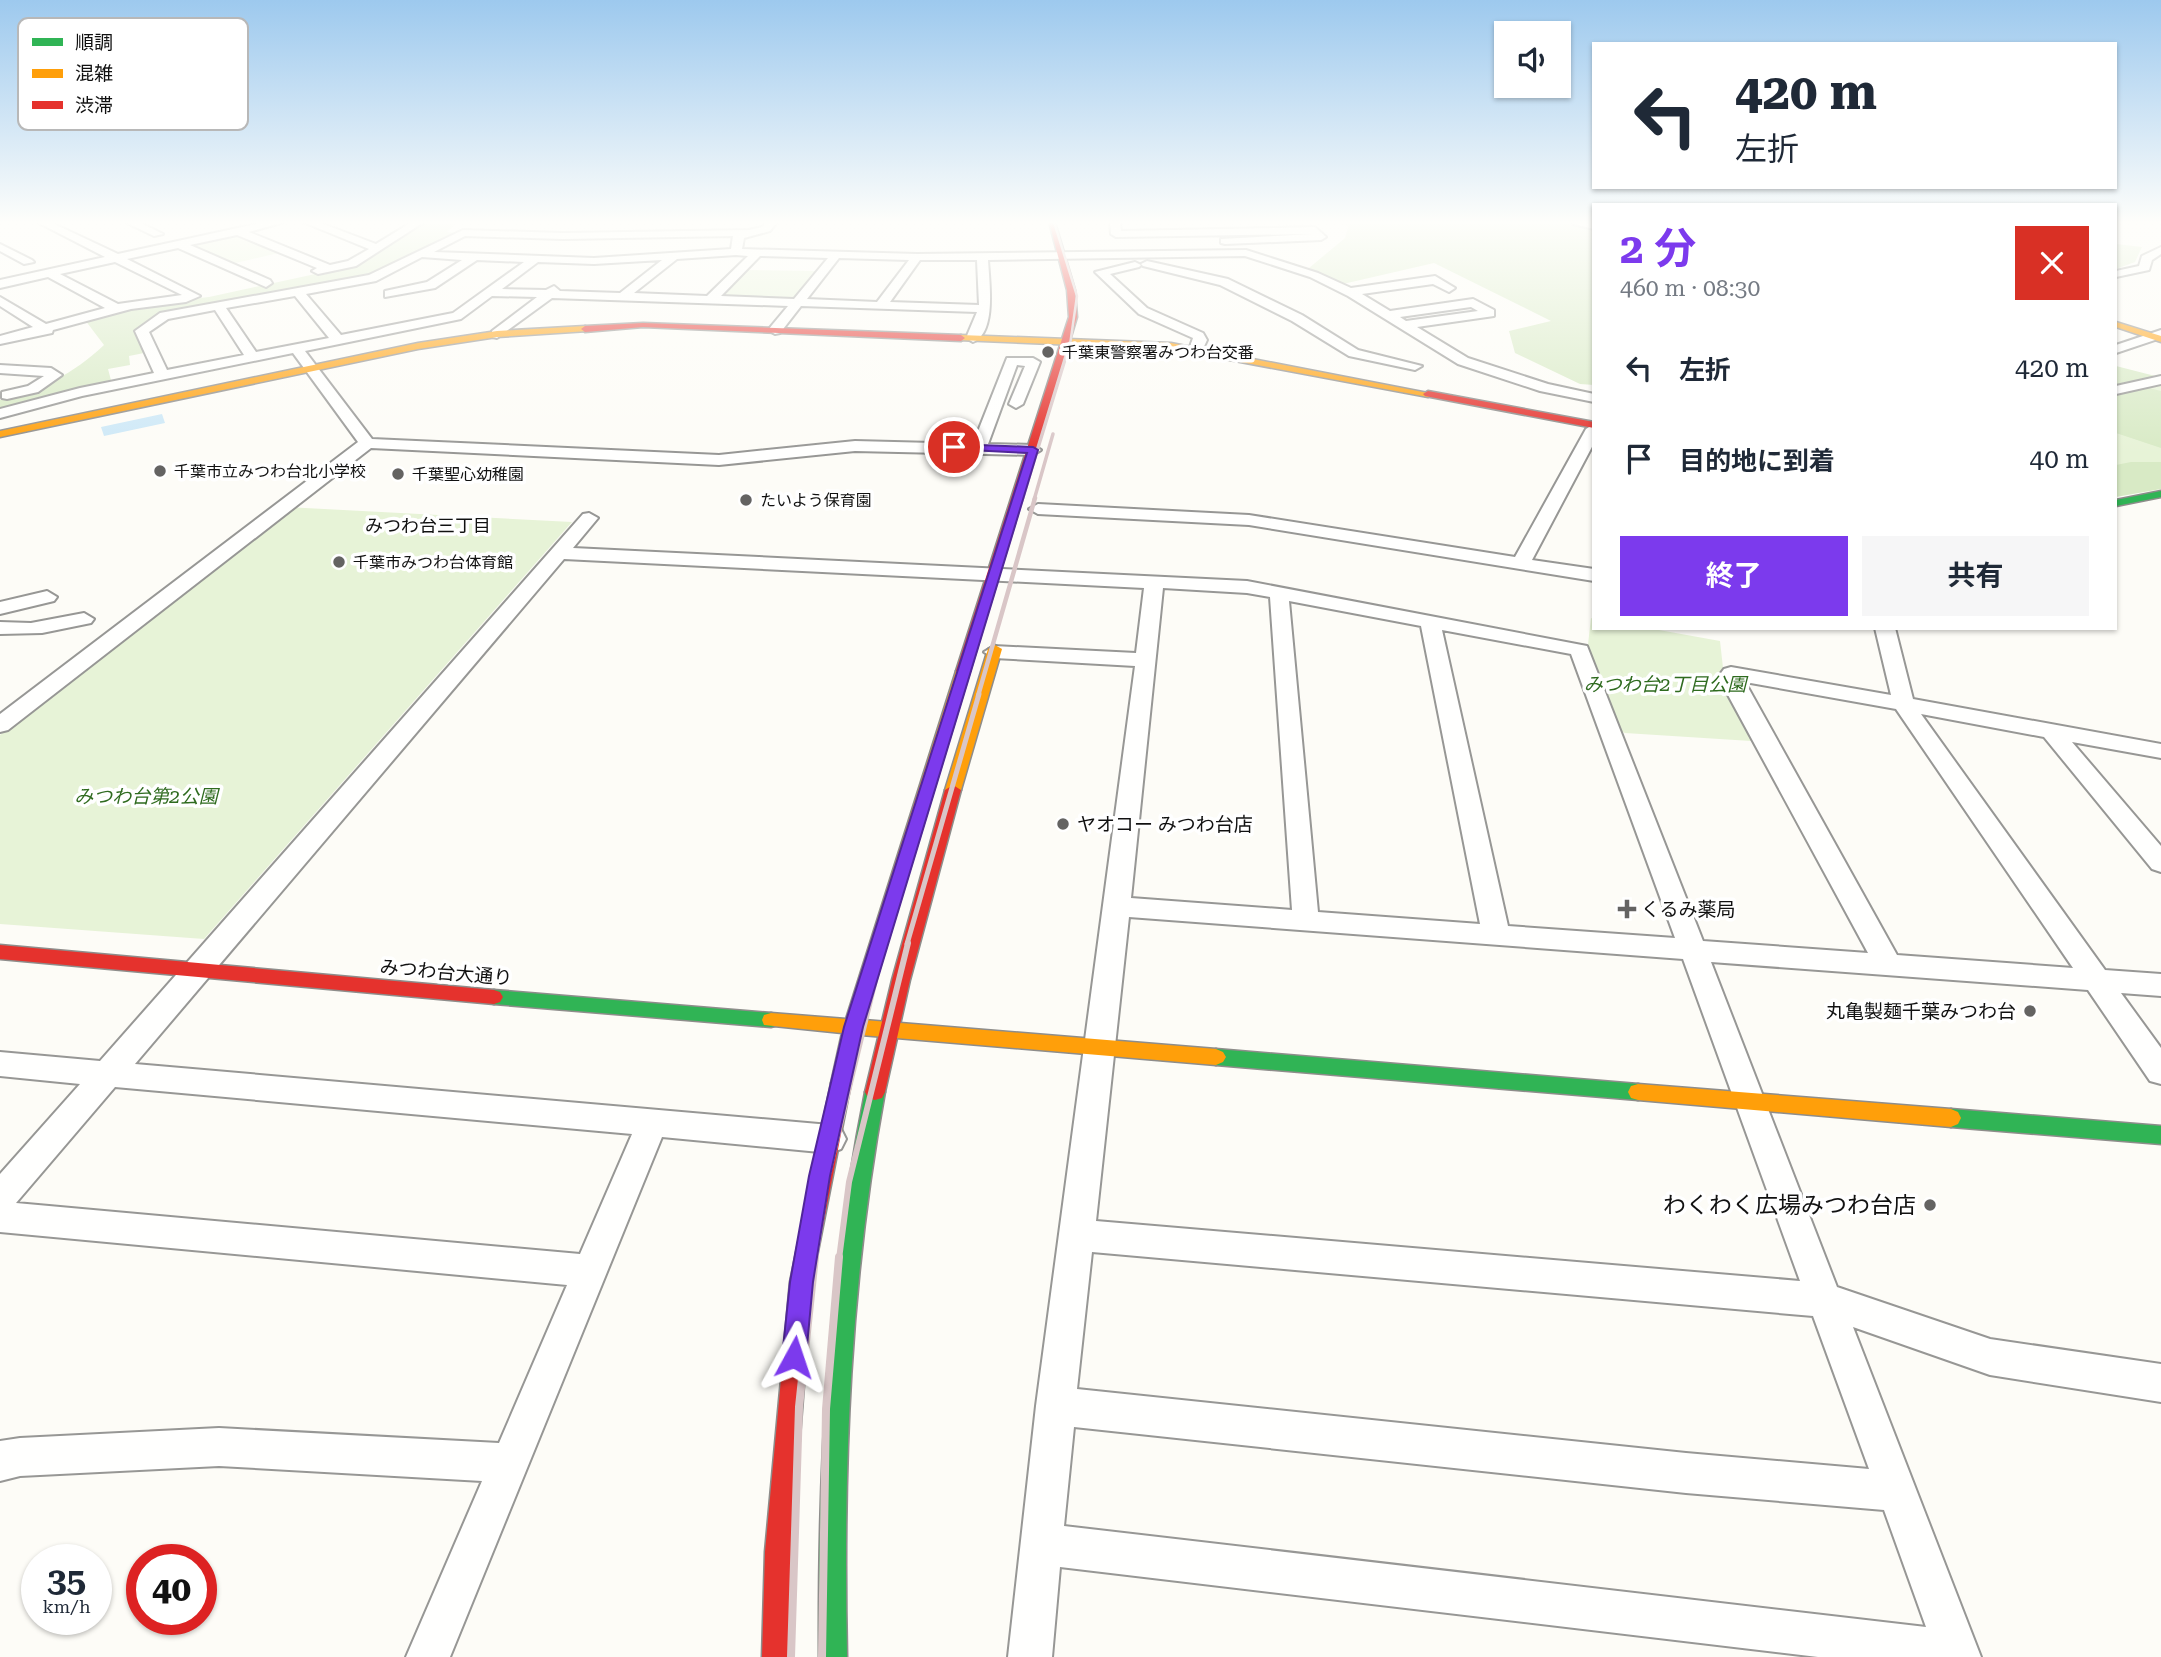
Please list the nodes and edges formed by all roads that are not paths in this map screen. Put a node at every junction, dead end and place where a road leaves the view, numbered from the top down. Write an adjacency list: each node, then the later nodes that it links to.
1 (99, 299): 21 (street)
2 (177, 299): 21 (street)
3 (253, 299): 20 (street)
4 (304, 299): 33 (street)
5 (394, 299): 24 (street)
6 (479, 299): 24 (street)
7 (541, 299): 29 (street)
8 (690, 299): 16 (street)
9 (885, 299): 19 (street)
10 (984, 299): 22 (street)
11 (1074, 299): 34 (street)
12 (1088, 299): 35 (street)
13 (1130, 299): 39 (street)
14 (1259, 299): 42 (street)
15 (1361, 299): 23 (street)
16 (710, 300): 18 (street)
17 (0, 301): 27 (street)
18 (797, 301): 19 (street); 28 (street)
19 (881, 305): 22 (street)
20 (218, 306): 40 (street); 45 (street)
21 (115, 308): 27 (street)
22 (985, 309): 31 (street)
23 (1387, 315): 26 (street); 26 (street)
24 (419, 324): 33 (street)
25 (2117, 324): 30 (street)
26 (1404, 325): 36 (street)
27 (47, 330): 32 (street)
28 (775, 330): 29 (street); 31 (street)
29 (498, 334): 44 (street)
30 (2159, 337): 38 (street)
31 (973, 338): 34 (street)
32 (0, 340)
33 (338, 340): 37 (street)
34 (1067, 341): 35 (street); 58 (street)
35 (1084, 342): 39 (street); 41 (street)
36 (1436, 344): 42 (street); 50 (street)
37 (297, 349): 40 (street); 44 (street)
38 (2117, 349)
39 (1196, 350): 47 (street)
40 (253, 358): 45 (street)
41 (1076, 365)
42 (1415, 366): 47 (street)
43 (0, 369): 49 (street)
44 (312, 370): 55 (street); 56 (street)
45 (163, 376): 52 (street)
46 (2161, 380): 48 (street)
47 (1393, 387): 53 (street)
48 (2117, 390)
49 (0, 397)
50 (1592, 398)
51 (1016, 404): 57 (street)
52 (0, 414)
53 (1592, 427)
54 (1592, 431): 59 (street)
55 (0, 435)
56 (367, 443): 57 (street); 80 (street)
57 (979, 448): 58 (street)
58 (1033, 450): 67 (street)
59 (1574, 465): 60 (street); 66 (street)
60 (1592, 468)
61 (2161, 494): 62 (street)
62 (2117, 503)
63 (1037, 509): 66 (street)
64 (589, 518): 65 (street)
65 (562, 553): 67 (street); 90 (street)
66 (1521, 563): 68 (street)
67 (995, 574): 69 (street); 93 (street)
68 (1592, 575)
69 (1154, 583): 70 (street); 78 (street)
70 (1279, 593): 74 (street); 85 (street)
71 (47, 597): 72 (street)
72 (0, 608)
73 (84, 619): 75 (street)
74 (1430, 622): 86 (street); 87 (street)
75 (0, 628)
76 (1886, 630): 79 (street)
77 (996, 646): 78 (street); 94 (street)
78 (1146, 660): 84 (street)
79 (1905, 706): 81 (street); 89 (street); 91 (street)
80 (0, 725)
81 (2053, 733): 82 (street); 83 (street)
82 (2161, 751)
83 (2161, 863)
84 (1119, 907): 85 (street); 95 (street)
85 (1306, 921): 86 (street)
86 (1496, 935): 87 (street)
87 (1692, 951): 89 (street); 99 (street)
88 (0, 953): 90 (street, みつわ台大通り)
89 (1888, 964): 91 (street)
90 (198, 972): 93 (street, みつわ台大通り); 98 (street)
91 (2098, 980): 92 (street); 97 (street)
92 (2161, 985)
93 (853, 1027): 94 (street, みつわ台大通り); 102 (street)
94 (888, 1030): 95 (street, みつわ台大通り); 117 (street)
95 (1102, 1046): 99 (street, みつわ台大通り); 105 (street)
96 (0, 1064): 98 (street)
97 (2161, 1072)
98 (109, 1073): 100 (street); 103 (street)
99 (1748, 1100): 101 (street, みつわ台大通り); 107 (street)
100 (652, 1124): 102 (street); 106 (street)
101 (2161, 1135)
102 (830, 1139): 116 (street)
103 (0, 1198)
104 (0, 1217): 106 (street)
105 (1077, 1235): 107 (street); 109 (street)
106 (590, 1271): 111 (street)
107 (1825, 1300): 108 (street); 112 (street)
108 (2161, 1383)
109 (1055, 1406): 112 (street); 113 (street)
110 (0, 1461): 111 (street)
111 (510, 1463): 115 (street)
112 (1896, 1490): 114 (street)
113 (1041, 1544): 114 (street); 118 (street)
114 (1959, 1655)
115 (428, 1657)
116 (776, 1657)
117 (833, 1657)
118 (1030, 1657)

